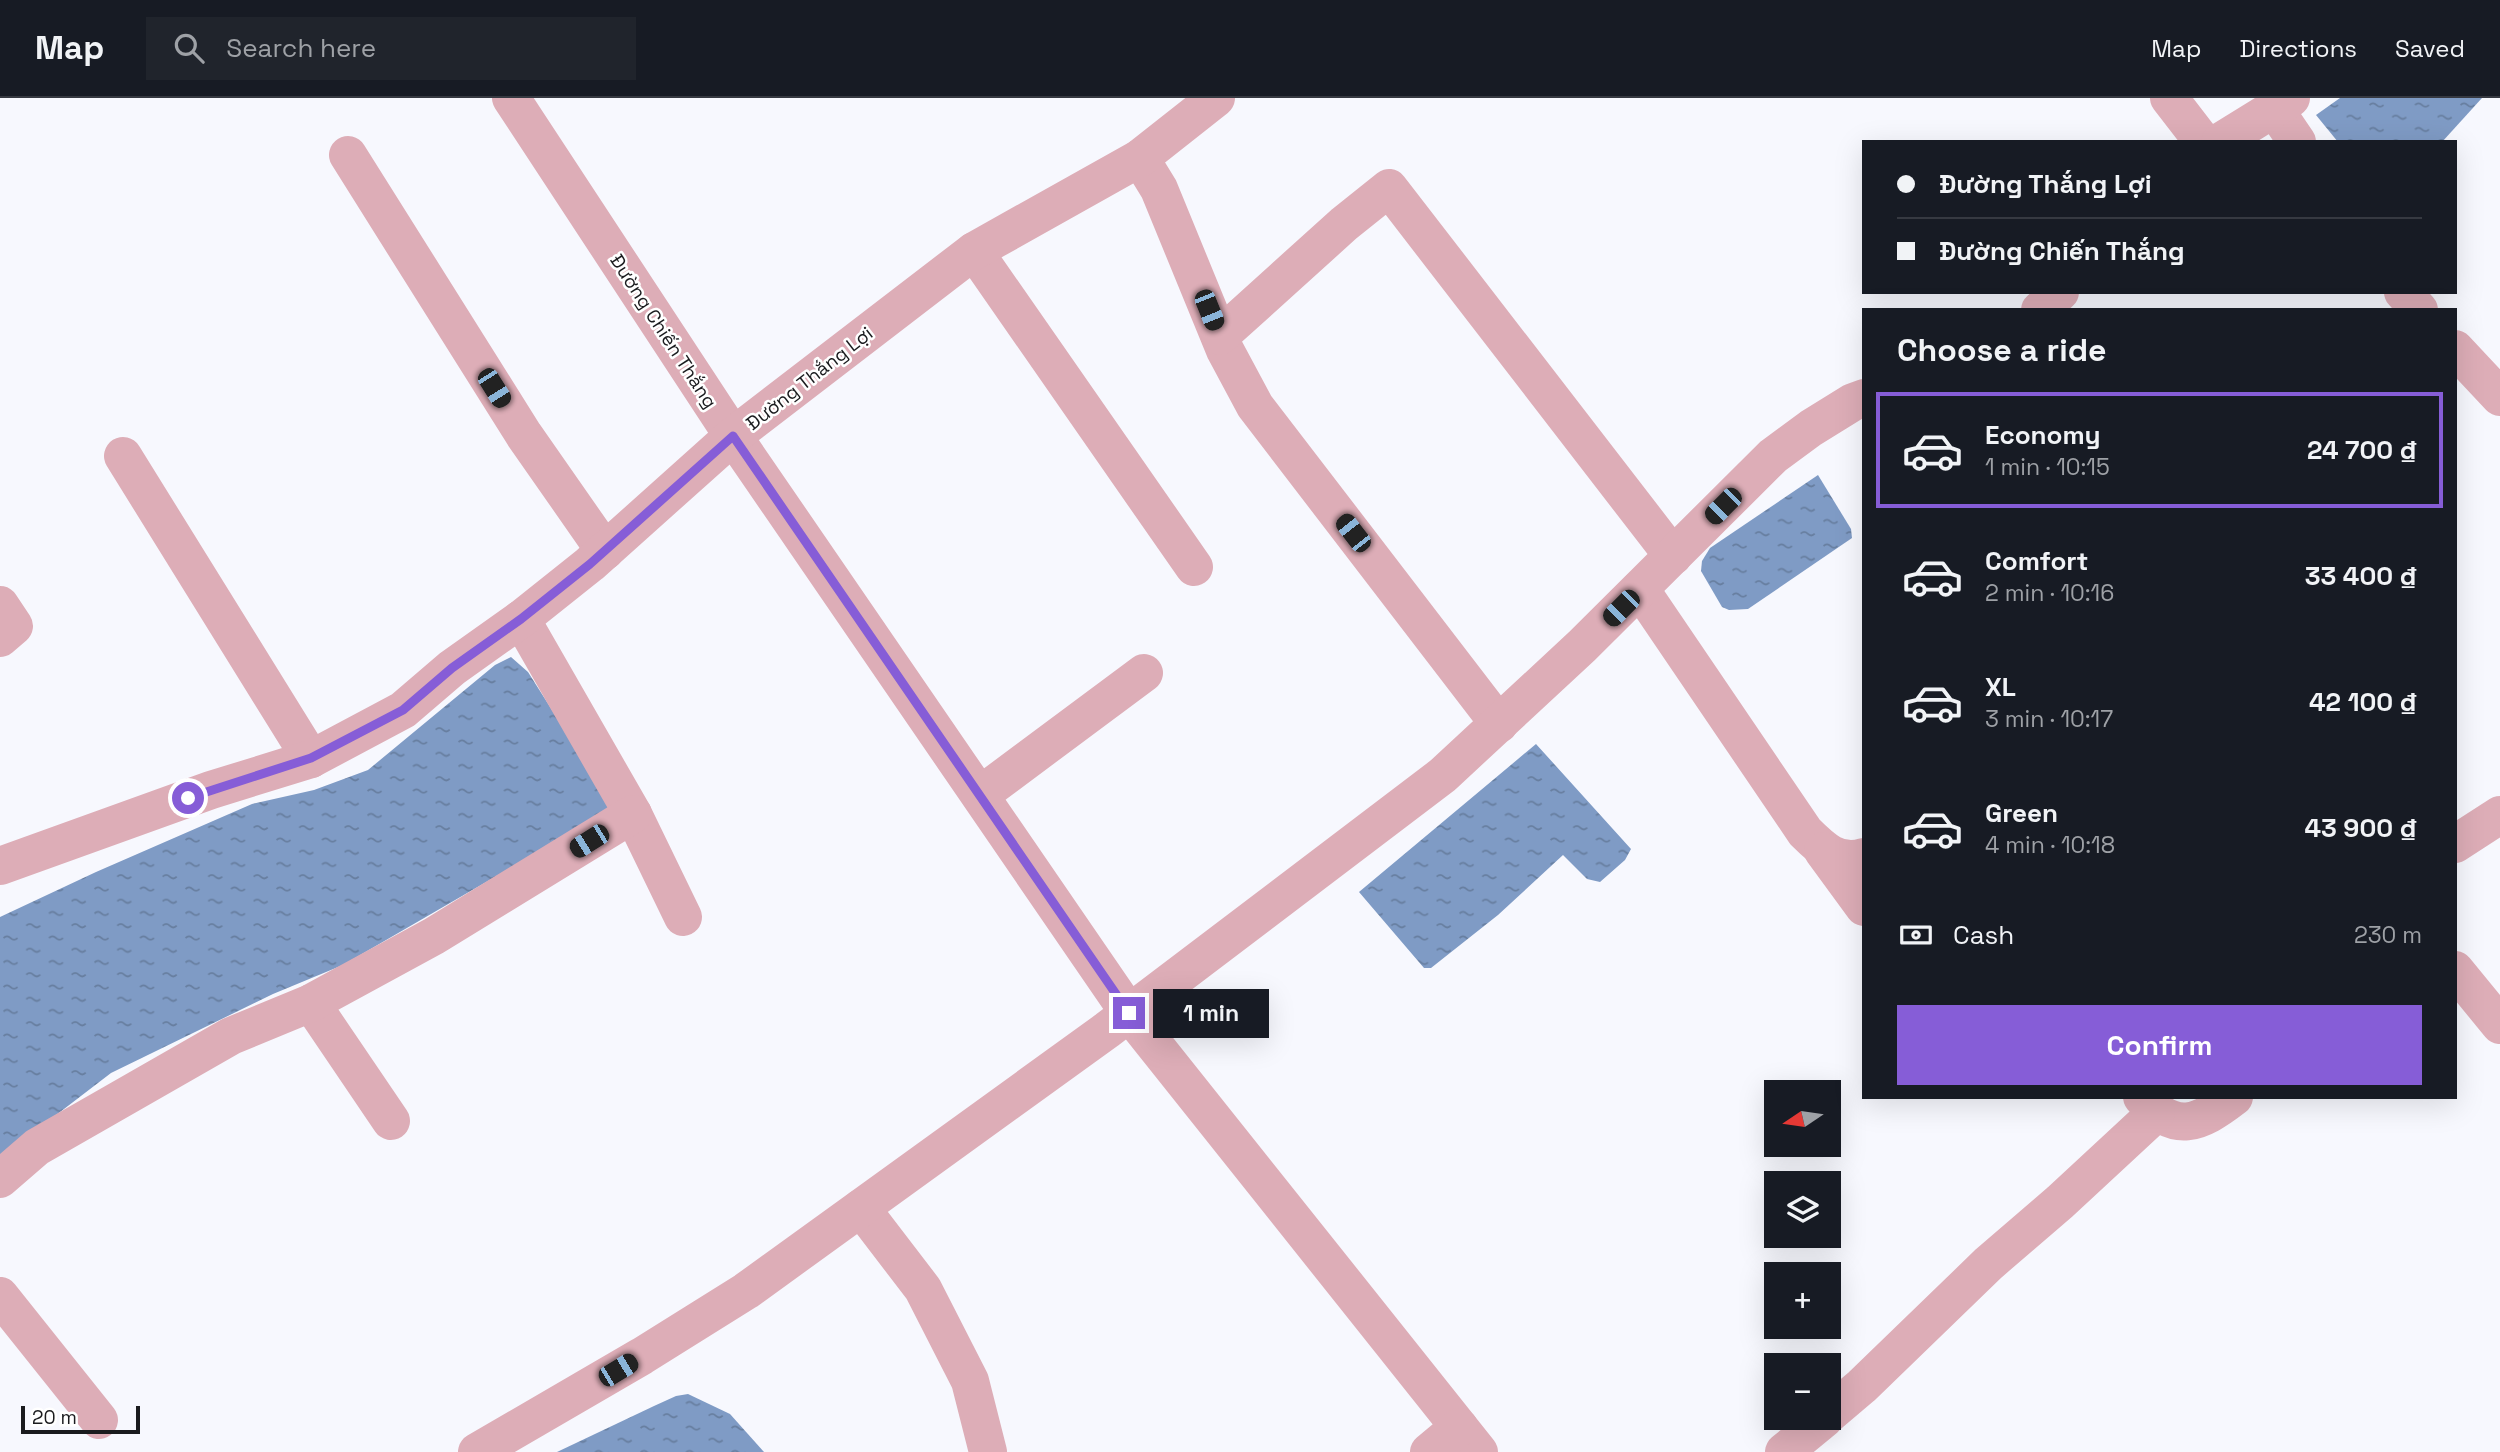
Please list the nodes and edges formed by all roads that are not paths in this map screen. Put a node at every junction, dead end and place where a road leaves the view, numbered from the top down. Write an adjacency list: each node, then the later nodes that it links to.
1 (512, 98): 19 (street, Đường Chiến Thắng)
2 (1216, 98): 9 (street, Đường Thắng Lợi)
3 (2169, 98): 5 (street)
4 (2282, 103): 6 (street); 7 (street)
5 (2201, 140)
6 (2223, 140)
7 (2296, 140)
8 (348, 155): 21 (street)
9 (1140, 159): 10 (street, Đường Thắng Lợi); 15 (street)
10 (974, 251): 19 (street, Đường Thắng Lợi); 23 (street)
11 (2058, 294): 13 (street)
12 (2405, 294): 14 (street)
13 (2042, 308)
14 (2417, 308)
15 (1220, 336): 22 (street); 29 (street)
16 (2457, 351): 17 (street)
17 (2500, 397)
18 (1862, 399): 22 (street)
19 (733, 436): 21 (street, Đường Thắng Lợi); 31 (street, Đường Chiến Thắng)
20 (123, 456): 30 (street)
21 (605, 551): 26 (street, Đường Thắng Lợi)
22 (1673, 556): 24 (street)
23 (1194, 567)
24 (1640, 589): 29 (street); 35 (street)
25 (0, 606): 27 (street)
26 (521, 619): 30 (street, Đường Thắng Lợi); 32 (street)
27 (0, 638)
28 (1144, 673): 31 (street)
29 (1499, 724): 42 (street)
30 (311, 758): 37 (street, Đường Thắng Lợi)
31 (980, 796): 42 (street, Đường Chiến Thắng)
32 (633, 814): 39 (street); 41 (street)
33 (2500, 815): 34 (street)
34 (2457, 843)
35 (1823, 851): 36 (street); 38 (street)
36 (1862, 858)
37 (0, 866)
38 (1862, 904)
39 (683, 917)
40 (2457, 972): 43 (street)
41 (311, 1003): 46 (street); 47 (street)
42 (1129, 1013): 48 (street); 53 (street, Đường Chiến Thắng)
43 (2500, 1025)
44 (2231, 1099): 45 (street)
45 (2149, 1105): 50 (street)
46 (391, 1121)
47 (0, 1179)
48 (861, 1208): 54 (street); 55 (street)
49 (0, 1296): 51 (street)
50 (1841, 1404)
51 (99, 1420)
52 (1810, 1430): 57 (street)
53 (1469, 1439): 56 (street)
54 (477, 1452)
55 (988, 1452)
56 (1429, 1452)
57 (1784, 1452)

